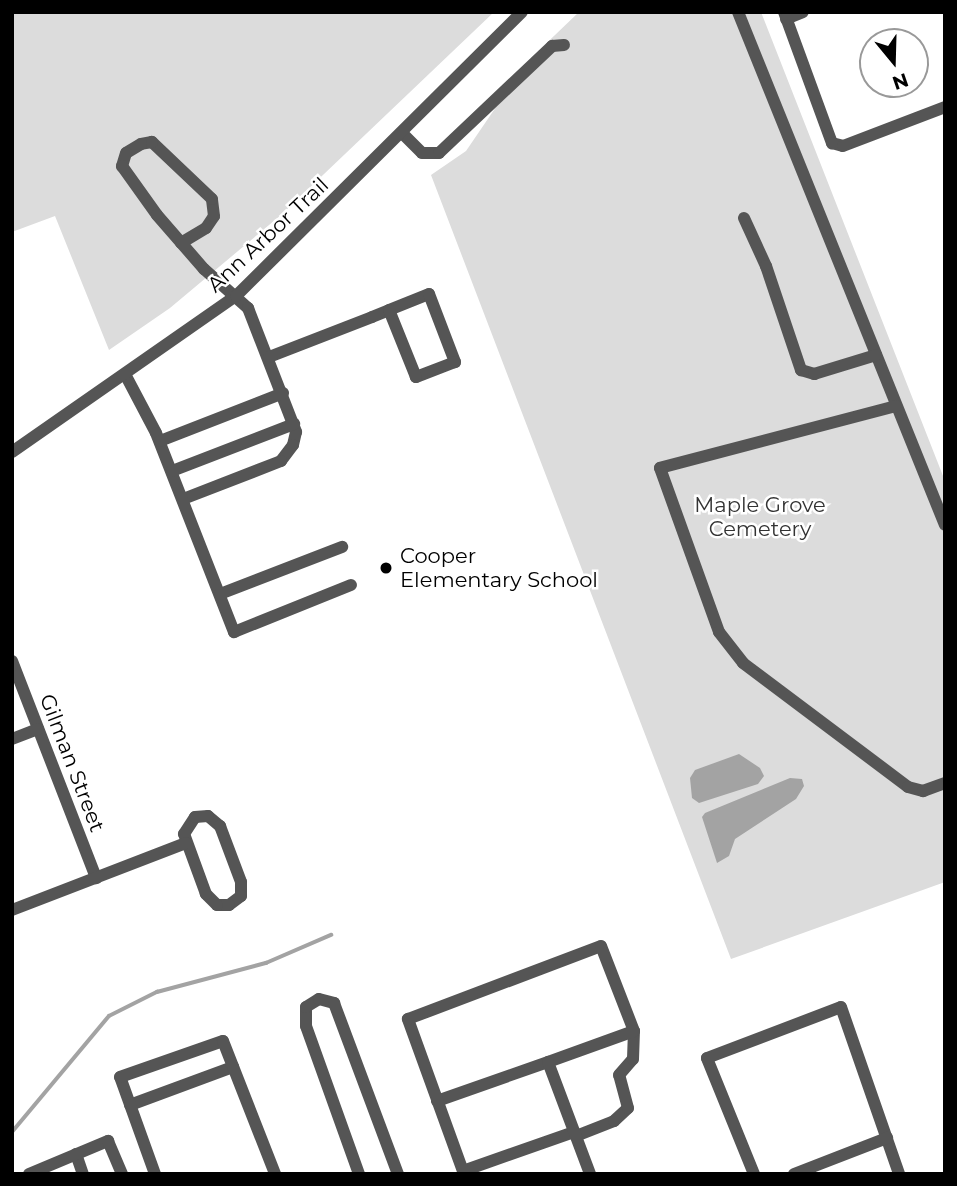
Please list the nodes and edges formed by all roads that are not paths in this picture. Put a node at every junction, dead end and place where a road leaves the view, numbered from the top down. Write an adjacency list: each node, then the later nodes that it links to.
1 (522, 12): 7 (street, Ann Arbor Trail)
2 (738, 12): 12 (street)
3 (803, 12): 4 (street)
4 (785, 16): 6 (street)
5 (565, 45): 7 (street)
6 (945, 107)
7 (402, 132): 10 (street, Ann Arbor Trail)
8 (744, 218): 12 (street)
9 (181, 243): 9 (street); 10 (street)
10 (236, 296): 13 (street); 14 (street, Ann Arbor Trail)
11 (389, 310): 11 (street); 13 (street)
12 (876, 355): 16 (street)
13 (269, 357): 15 (street)
14 (126, 376): 18 (street); 19 (street, Ann Arbor Trail)
15 (283, 393): 17 (street); 18 (street)
16 (896, 407): 22 (street); 29 (street)
17 (294, 424): 20 (street); 21 (street)
18 (160, 441): 20 (street)
19 (12, 452)
20 (172, 471): 21 (street)
21 (183, 499): 25 (street)
22 (945, 526)
23 (341, 547): 25 (street)
24 (351, 585): 25 (street)
25 (220, 594)
26 (12, 661): 27 (street, Gilman Street)
27 (38, 729): 28 (street); 31 (street, Gilman Street)
28 (12, 739)
29 (945, 783)
30 (187, 843): 30 (street); 31 (street)
31 (96, 878): 32 (street)
32 (12, 910)
33 (634, 1031): 34 (street); 36 (street); 38 (street)
34 (548, 1062): 36 (street); 38 (street)
35 (233, 1067): 37 (street); 37 (street); 48 (street)
36 (437, 1101): 43 (street)
37 (130, 1105): 47 (street)
38 (575, 1134): 43 (street); 51 (street)
39 (887, 1138): 42 (street); 52 (street); 54 (street)
40 (76, 1154): 41 (street); 45 (street); 46 (street)
41 (45, 1171): 44 (street)
42 (808, 1171): 53 (street)
43 (463, 1173)
44 (29, 1174)
45 (83, 1174)
46 (122, 1174)
47 (155, 1174)
48 (275, 1174)
49 (359, 1174): 50 (street)
50 (398, 1174)
51 (590, 1174)
52 (754, 1174)
53 (794, 1174)
54 (899, 1174)

